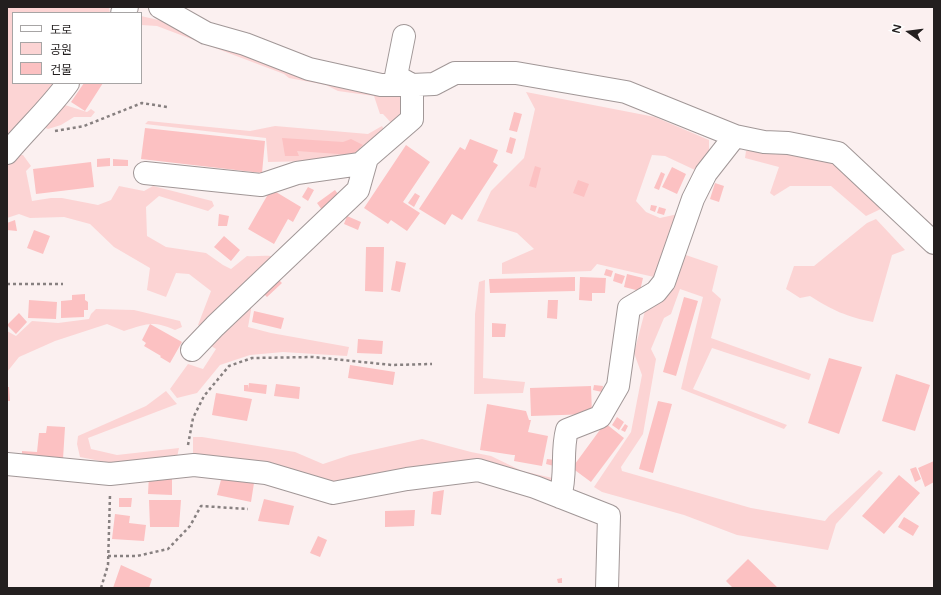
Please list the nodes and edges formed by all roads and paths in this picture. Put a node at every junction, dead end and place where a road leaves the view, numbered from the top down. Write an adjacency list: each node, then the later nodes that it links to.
1 (160, 7): 4 (lane)
2 (404, 36): 4 (lane)
3 (67, 84): 7 (lane)
4 (412, 85): 6 (lane); 9 (lane)
5 (167, 107): 7 (path)
6 (735, 136): 11 (lane); 19 (lane)
7 (21, 137): 8 (lane)
8 (7, 153)
9 (367, 158): 10 (lane); 14 (lane)
10 (145, 173)
11 (934, 243)
12 (7, 284): 13 (path)
13 (63, 284)
14 (192, 350)
15 (432, 364): 17 (path)
16 (7, 464): 18 (lane)
17 (184, 465): 18 (lane); 19 (lane)
18 (110, 474): 21 (path)
19 (560, 497): 23 (lane)
20 (248, 509): 21 (path)
21 (108, 556): 22 (path)
22 (101, 588)
23 (607, 588)

